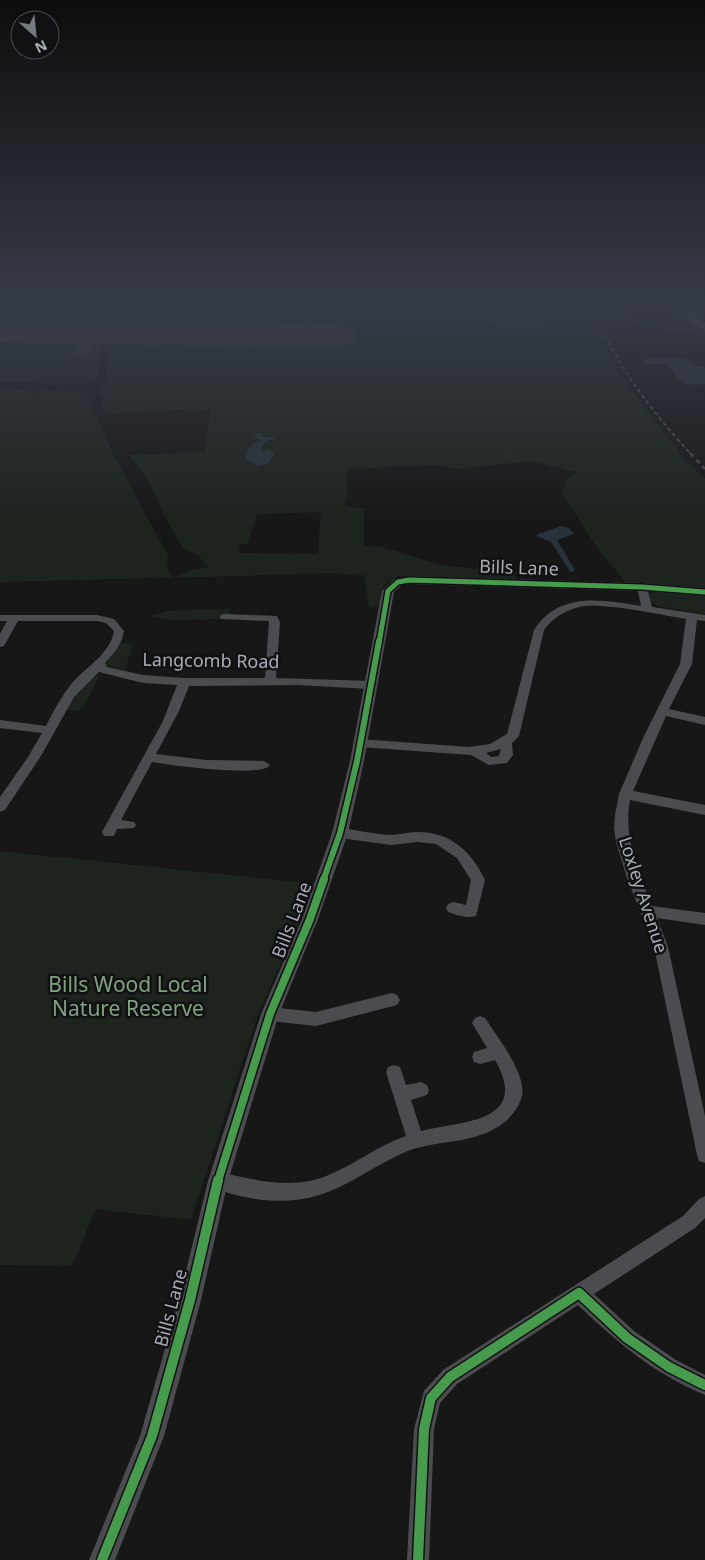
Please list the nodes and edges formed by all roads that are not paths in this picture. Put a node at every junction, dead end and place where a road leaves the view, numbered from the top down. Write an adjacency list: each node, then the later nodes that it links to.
1 (642, 587): 2 (street, Bills Lane); 3 (street); 12 (street, Bills Lane)
2 (705, 592)
3 (647, 609): 5 (street); 17 (street)
4 (232, 615): 10 (street)
5 (698, 617): 13 (street, Loxley Avenue)
6 (0, 618): 7 (street)
7 (14, 618): 8 (street); 9 (street)
8 (0, 644)
9 (100, 666): 11 (street, Langcomb Road); 16 (street)
10 (270, 681): 11 (street, Langcomb Road); 12 (street, Langcomb Road)
11 (184, 682): 18 (street)
12 (371, 685): 17 (street, Bills Lane)
13 (664, 712): 14 (street); 20 (street, Loxley Avenue)
14 (705, 721)
15 (0, 724): 16 (street)
16 (48, 730): 21 (street)
17 (360, 743): 24 (street, Bills Lane)
18 (149, 757): 19 (street); 23 (street)
19 (264, 764)
20 (625, 794): 22 (street); 26 (street, Loxley Avenue)
21 (0, 807)
22 (705, 810)
23 (129, 825)
24 (340, 833): 25 (street); 29 (street, Bills Lane)
25 (453, 908)
26 (647, 911): 27 (street); 36 (street, Loxley Avenue)
27 (705, 920)
28 (392, 1000): 29 (street)
29 (270, 1014): 39 (street, Bills Lane)
30 (480, 1023): 31 (street)
31 (498, 1052): 32 (street); 37 (street)
32 (480, 1057)
33 (394, 1072): 35 (street)
34 (421, 1090): 35 (street)
35 (401, 1094): 37 (street)
36 (701, 1112): 38 (street, Loxley Avenue)
37 (416, 1140): 39 (street)
38 (705, 1155)
39 (218, 1181): 43 (street, Bills Lane)
40 (705, 1205): 41 (street)
41 (579, 1293): 42 (street); 44 (street)
42 (705, 1385)
43 (102, 1560)
44 (418, 1560)

